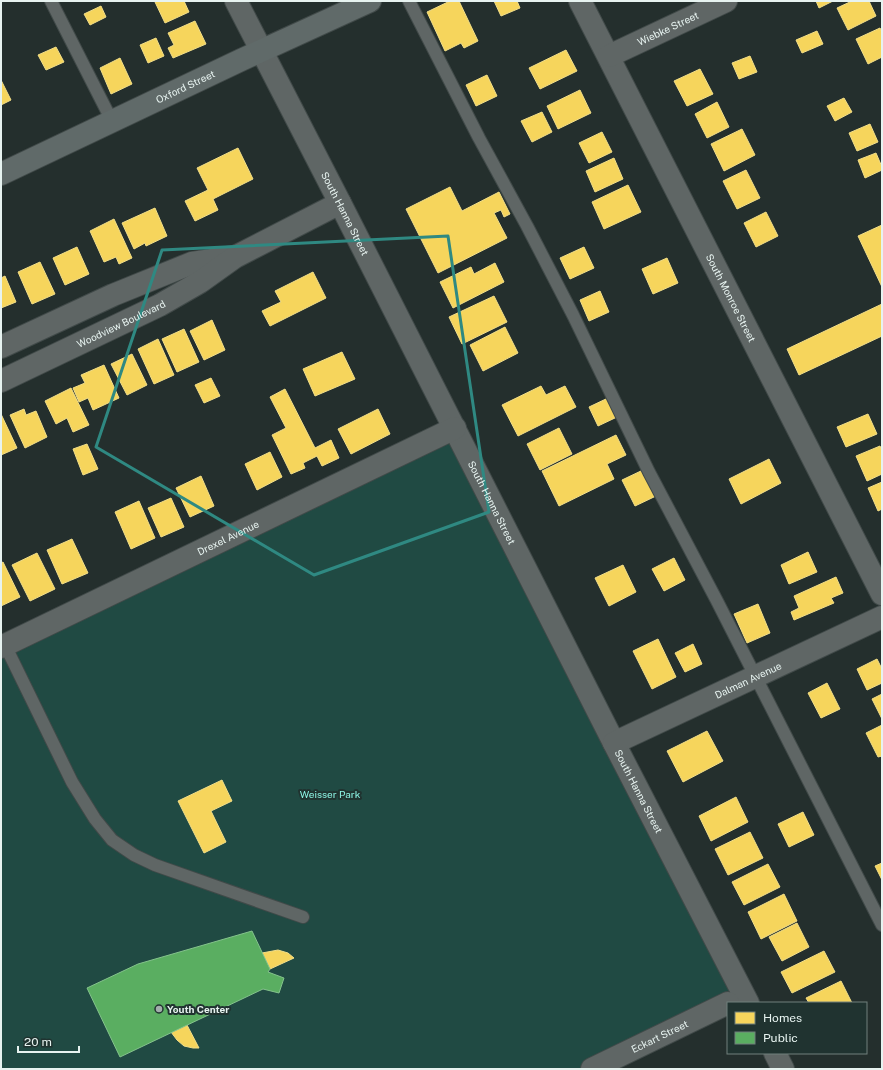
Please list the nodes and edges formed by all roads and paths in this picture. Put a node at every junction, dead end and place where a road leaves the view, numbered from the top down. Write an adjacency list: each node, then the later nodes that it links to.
1 (51, 1): 9 (lane)
2 (236, 1): 7 (street, South Hanna Street)
3 (370, 1): 7 (street, Oxford Street)
4 (408, 1): 19 (lane)
5 (580, 1): 8 (street, South Monroe Street)
6 (726, 1): 8 (street, Wiebke Street)
7 (261, 51): 9 (street, Oxford Street); 11 (street, South Hanna Street)
8 (609, 56): 16 (street, South Monroe Street)
9 (112, 121): 10 (street, Oxford Street)
10 (1, 174)
11 (340, 203): 12 (street, Woodview Boulevard); 15 (street, South Hanna Street)
12 (235, 257): 13 (street, Woodview Boulevard); 14 (street, Woodview Boulevard)
13 (1, 347)
14 (1, 381)
15 (455, 428): 18 (street, Drexel Avenue); 20 (street, South Hanna Street)
16 (882, 594)
17 (882, 617): 19 (street, Dalman Avenue)
18 (3, 646): 21 (lane)
19 (755, 676): 20 (street, Dalman Avenue); 22 (lane)
20 (614, 743): 23 (street, South Hanna Street)
21 (303, 917)
22 (882, 925)
23 (737, 1001)
24 (727, 1006): 26 (street, Eckart Street)
25 (776, 1054): 27 (street)
26 (592, 1069)
27 (783, 1069)

